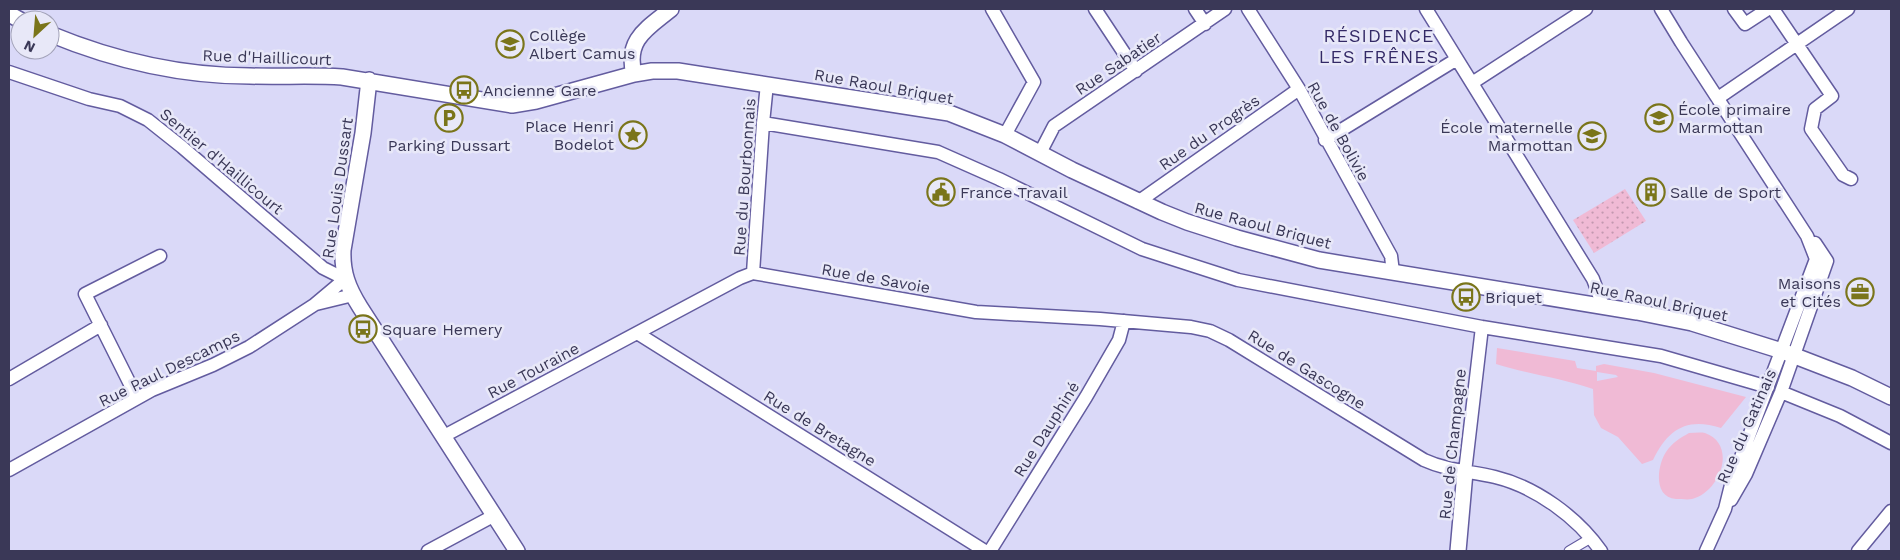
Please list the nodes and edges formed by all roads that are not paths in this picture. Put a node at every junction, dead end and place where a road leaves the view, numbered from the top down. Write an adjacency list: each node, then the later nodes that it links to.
1 (671, 9): 20 (street)
2 (992, 9): 27 (street)
3 (1095, 9): 18 (street)
4 (1195, 9): 14 (street)
5 (1226, 9): 14 (street, Rue Sabatier)
6 (1248, 9): 24 (street, Rue de Bolivie)
7 (1426, 9): 17 (street)
8 (1586, 9): 22 (street)
9 (1661, 9): 25 (street)
10 (1734, 9): 11 (street)
11 (1768, 9)
12 (1773, 9): 16 (street)
13 (1848, 9): 16 (street)
14 (1205, 24): 18 (street, Rue Sabatier)
15 (60, 38): 21 (street, Rue d'Haillicourt)
16 (1797, 44): 25 (street); 30 (street)
17 (1457, 59): 22 (street); 28 (street)
18 (1136, 71): 29 (street, Rue Sabatier)
19 (9, 72): 35 (street, Sentier d'Haillicourt)
20 (634, 74): 21 (street); 23 (street, Rue Raoul Briquet)
21 (369, 80): 35 (street, Rue Louis Dussart)
22 (1472, 83): 38 (street)
23 (767, 84): 26 (street, Rue du Bourbonnais); 27 (street, Rue Raoul Briquet)
24 (1298, 89): 28 (street, Rue de Bolivie); 31 (street, Rue du Progrès)
25 (1718, 98): 43 (street)
26 (762, 123): 34 (street, Rue du Bourbonnais); 41 (street)
27 (1006, 135): 29 (street, Rue Raoul Briquet)
28 (1325, 140): 33 (street, Rue de Bolivie)
29 (1040, 153): 31 (street, Rue Raoul Briquet)
30 (1851, 179)
31 (1138, 202): 33 (street, Rue Raoul Briquet)
32 (160, 256): 40 (street)
33 (1393, 272): 38 (street, Rue Raoul Briquet)
34 (753, 273): 39 (street, Rue de Savoie); 42 (street)
35 (345, 279): 36 (street, Rue Louis Dussart); 37 (street, Rue Paul Descamps)
36 (352, 295): 37 (street, Rue Paul Descamps); 49 (street, Rue Louis Dussart)
37 (314, 305): 48 (street, Rue Paul Descamps)
38 (1603, 306): 43 (street, Rue Raoul Briquet)
39 (1124, 321): 52 (street, Rue de Gascogne); 60 (street, Rue Dauphiné)
40 (101, 325): 44 (street); 48 (street)
41 (1482, 327): 45 (street); 52 (street, Rue de Champagne)
42 (637, 333): 49 (street, Rue Touraine); 59 (street, Rue de Bretagne)
43 (1788, 353): 45 (street, Rue du Gatinais); 46 (street, Rue du Gatinais); 47 (street, Rue Raoul Briquet)
44 (9, 379)
45 (1768, 386): 53 (street, Rue du Gatinais)
46 (1781, 392): 50 (street); 53 (street, Rue du Gatinais)
47 (1891, 396)
48 (137, 398): 51 (street, Rue Paul Descamps)
49 (444, 436): 55 (street, Rue Louis Dussart)
50 (1891, 443)
51 (9, 470)
52 (1465, 472): 56 (street, Rue de Gascogne); 61 (street, Rue de Champagne)
53 (1724, 509): 64 (street, Rue du Gatinais)
54 (1891, 511): 65 (street)
55 (495, 515): 57 (street); 58 (street, Rue Louis Dussart)
56 (1591, 538): 62 (street); 63 (street, Rue de Gascogne)
57 (428, 551)
58 (517, 551)
59 (985, 551)
60 (990, 551)
61 (1458, 551)
62 (1569, 551)
63 (1601, 551)
64 (1706, 551)
65 (1858, 551)

